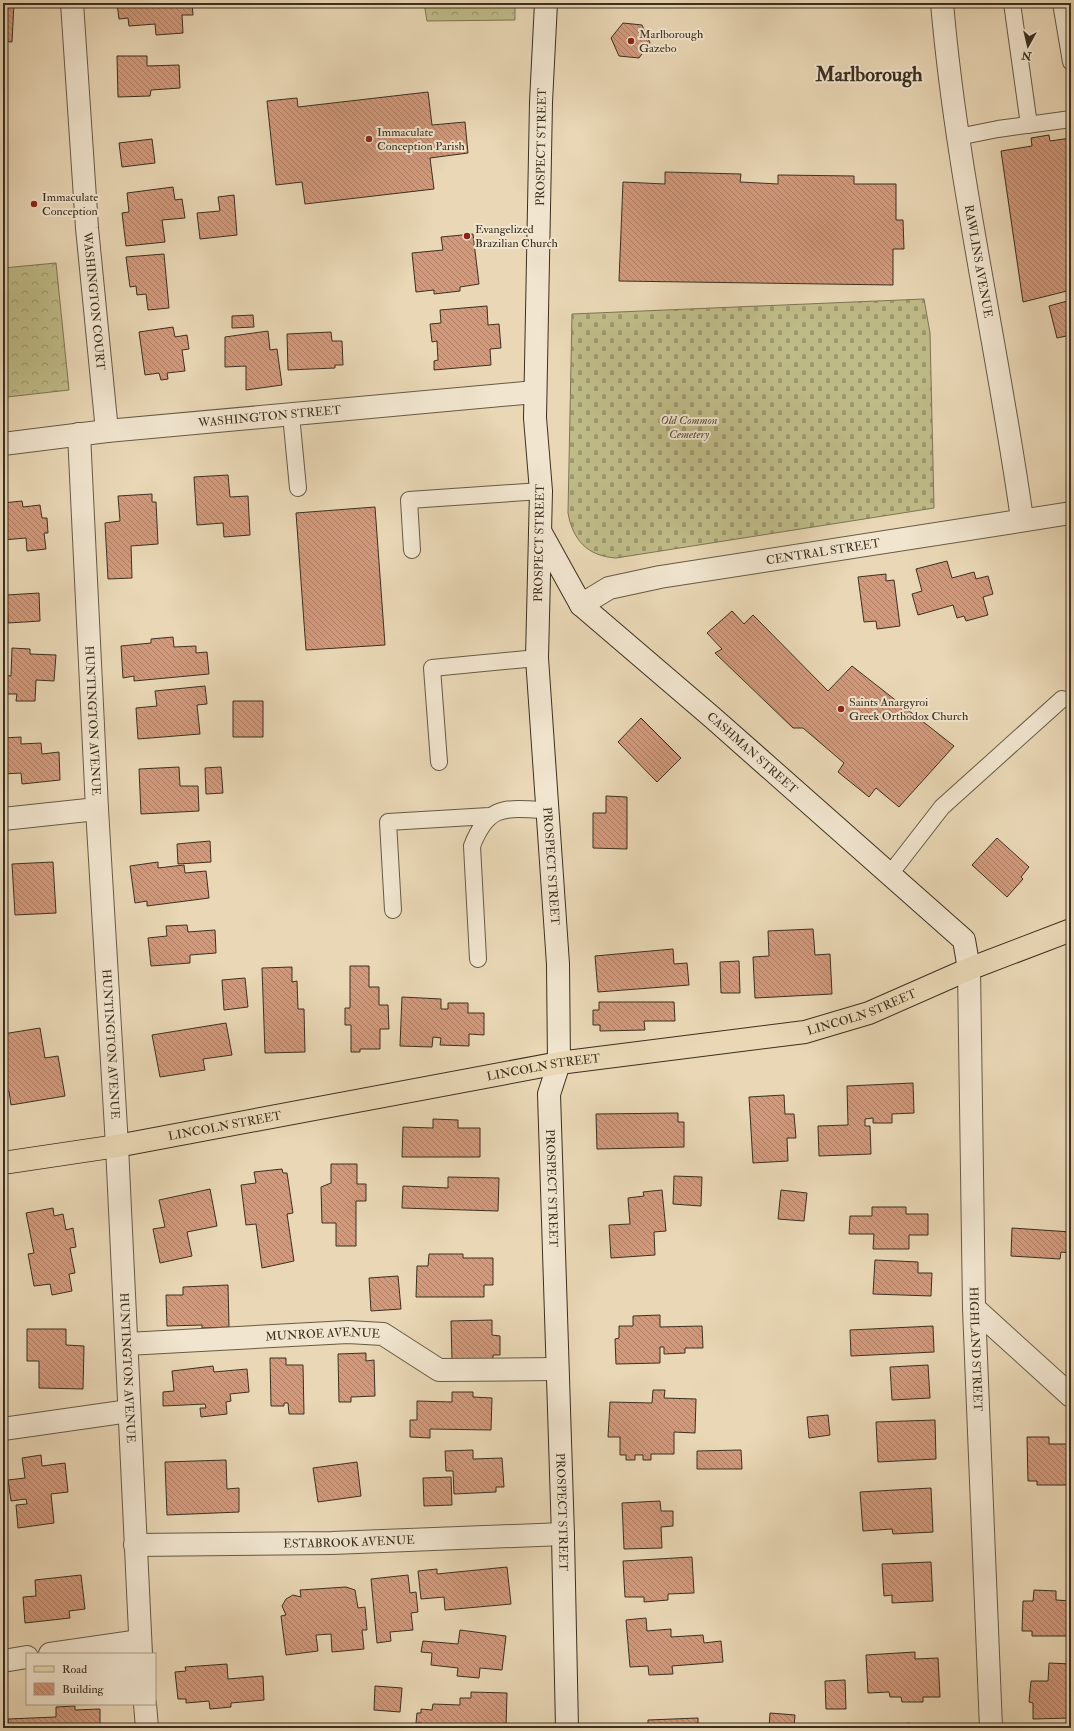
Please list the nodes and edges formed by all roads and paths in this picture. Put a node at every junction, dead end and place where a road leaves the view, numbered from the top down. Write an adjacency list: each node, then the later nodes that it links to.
1 (72, 3): 12 (street, WASHINGTON COURT)
2 (546, 3): 10 (street, PROSPECT STREET)
3 (942, 3): 9 (street, RAWLINS AVENUE)
4 (1012, 3): 8 (lane)
5 (1061, 3): 6 (lane)
6 (1071, 62)
7 (1071, 119): 8 (lane)
8 (1030, 125): 9 (lane)
9 (958, 137): 18 (street, RAWLINS AVENUE)
10 (535, 392): 11 (street, WASHINGTON STREET); 16 (street, PROSPECT STREET)
11 (291, 415): 12 (street, WASHINGTON STREET); 15 (lane)
12 (107, 431): 13 (street, WASHINGTON STREET)
13 (79, 434): 14 (street, WASHINGTON STREET); 25 (street, HUNTINGTON AVENUE)
14 (3, 444)
15 (298, 488)
16 (541, 491): 19 (street, PROSPECT STREET); 20 (lane)
17 (1071, 513): 18 (street, CENTRAL STREET)
18 (1022, 519): 21 (street, CENTRAL STREET)
19 (540, 530): 21 (street, CASHMAN STREET); 22 (street, PROSPECT STREET)
20 (412, 550)
21 (581, 605): 29 (street, CASHMAN STREET)
22 (537, 658): 24 (lane); 26 (street, PROSPECT STREET)
23 (1062, 699): 29 (lane)
24 (439, 762)
25 (97, 809): 28 (street); 35 (street, HUNTINGTON AVENUE)
26 (548, 810): 27 (lane); 34 (street, PROSPECT STREET)
27 (489, 816): 30 (lane); 32 (lane)
28 (3, 819)
29 (890, 874): 33 (street, CASHMAN STREET)
30 (393, 910)
31 (1071, 930): 33 (main road, LINCOLN STREET)
32 (478, 959)
33 (969, 969): 34 (main road, LINCOLN STREET); 37 (street, HIGHLAND STREET)
34 (558, 1063): 35 (main road, LINCOLN STREET); 39 (street, PROSPECT STREET)
35 (117, 1146): 36 (main road, LINCOLN STREET); 38 (street, HUNTINGTON AVENUE)
36 (3, 1163)
37 (974, 1308): 40 (street); 52 (street, HIGHLAND STREET)
38 (127, 1344): 39 (street, MUNROE AVENUE); 41 (street, HUNTINGTON AVENUE)
39 (557, 1369): 43 (street, PROSPECT STREET)
40 (1071, 1396)
41 (129, 1410): 42 (street); 44 (street, HUNTINGTON AVENUE)
42 (3, 1429)
43 (563, 1534): 44 (street, ESTABROOK AVENUE); 51 (street, PROSPECT STREET)
44 (135, 1545): 45 (street, HUNTINGTON AVENUE)
45 (141, 1647): 46 (street)
46 (63, 1653)
47 (26, 1657): 48 (street)
48 (3, 1661)
49 (145, 1705): 50 (street)
50 (147, 1728)
51 (567, 1728)
52 (991, 1728)

